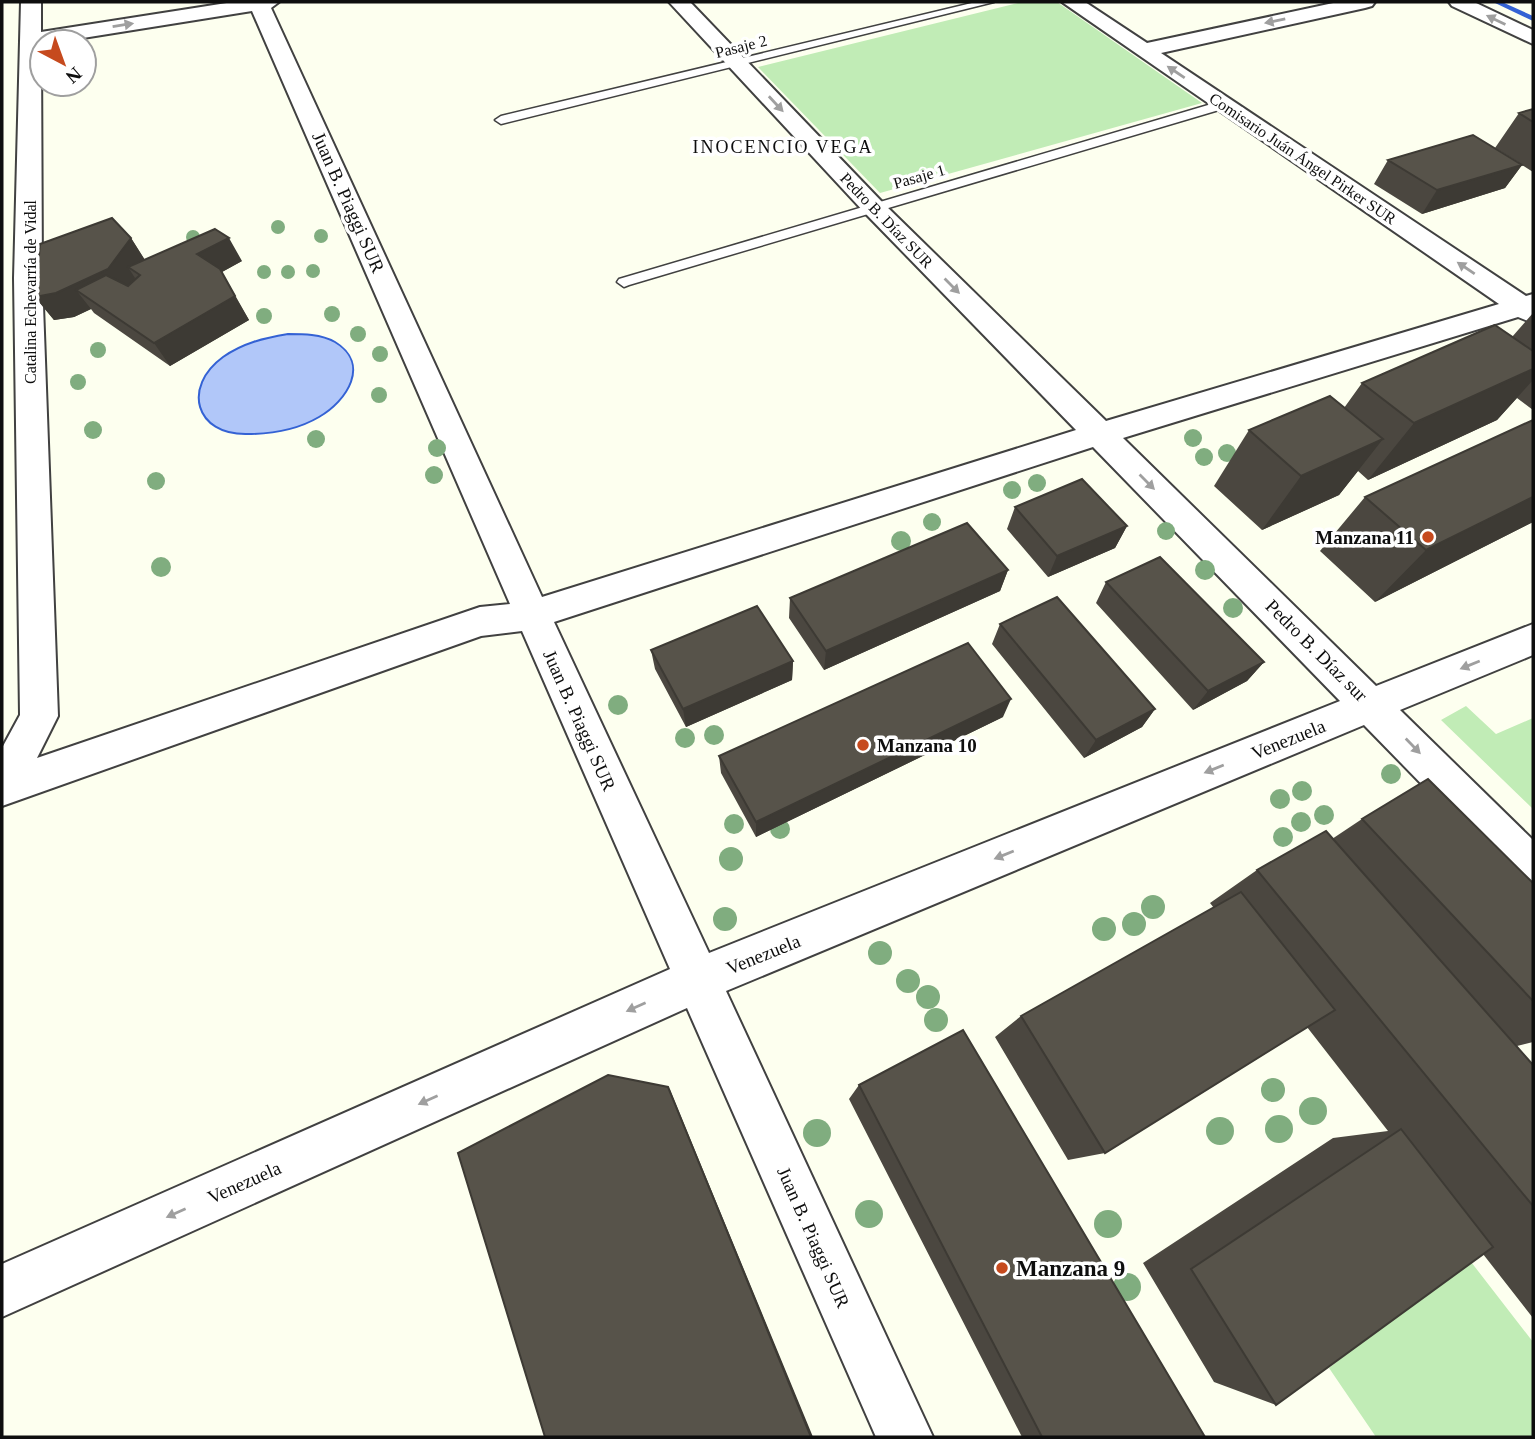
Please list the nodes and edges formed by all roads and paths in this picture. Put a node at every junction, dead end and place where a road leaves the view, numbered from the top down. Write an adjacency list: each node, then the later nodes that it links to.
1 (31, 2): 8 (street, Catalina Echevarría de Vidal)
2 (262, 2): 9 (street, one-way to 2); 21 (street, Juan B. Piaggi SUR)
3 (679, 2): 12 (street, Pedro B. Díaz SUR)
4 (989, 2): 12 (lane, Pasaje 2)
5 (1072, 2): 11 (street, Comisario Juán Ángel Pirker SUR)
6 (1365, 2): 11 (street, one-way to 11)
7 (1460, 2): 10 (street, one-way to 7)
8 (31, 28)
9 (98, 29)
10 (1533, 38)
11 (1143, 50): 14 (street, Comisario Juán Ángel Pirker SUR, one-way to 11)
12 (739, 64): 15 (lane, Pasaje 2); 16 (street, Pedro B. Díaz SUR, one-way to 16)
13 (28, 85): 17 (street, Catalina Echevarría de Vidal)
14 (1225, 104): 16 (lane, Pasaje 1); 19 (street, Comisario Juán Ángel Pirker SUR, one-way to 14)
15 (501, 120)
16 (874, 208): 18 (lane, Pasaje 1); 20 (street, Pedro B. Díaz SUR, one-way to 20)
17 (15, 281): 24 (street, Catalina Echevarría de Vidal)
18 (624, 282)
19 (1530, 308): 20 (street)
20 (1098, 434): 21 (street); 23 (street, Pedro B. Díaz sur, one-way to 23)
21 (532, 615): 24 (street); 26 (street, Juan B. Piaggi SUR)
22 (1533, 639): 23 (street, Venezuela, one-way to 23)
23 (1372, 705): 25 (street, Pedro B. Díaz sur, one-way to 25); 26 (street, Venezuela, one-way to 26)
24 (2, 787)
25 (1533, 869)
26 (698, 980): 27 (street, Venezuela, one-way to 27); 28 (street, Juan B. Piaggi SUR)
27 (2, 1291)
28 (905, 1437)

